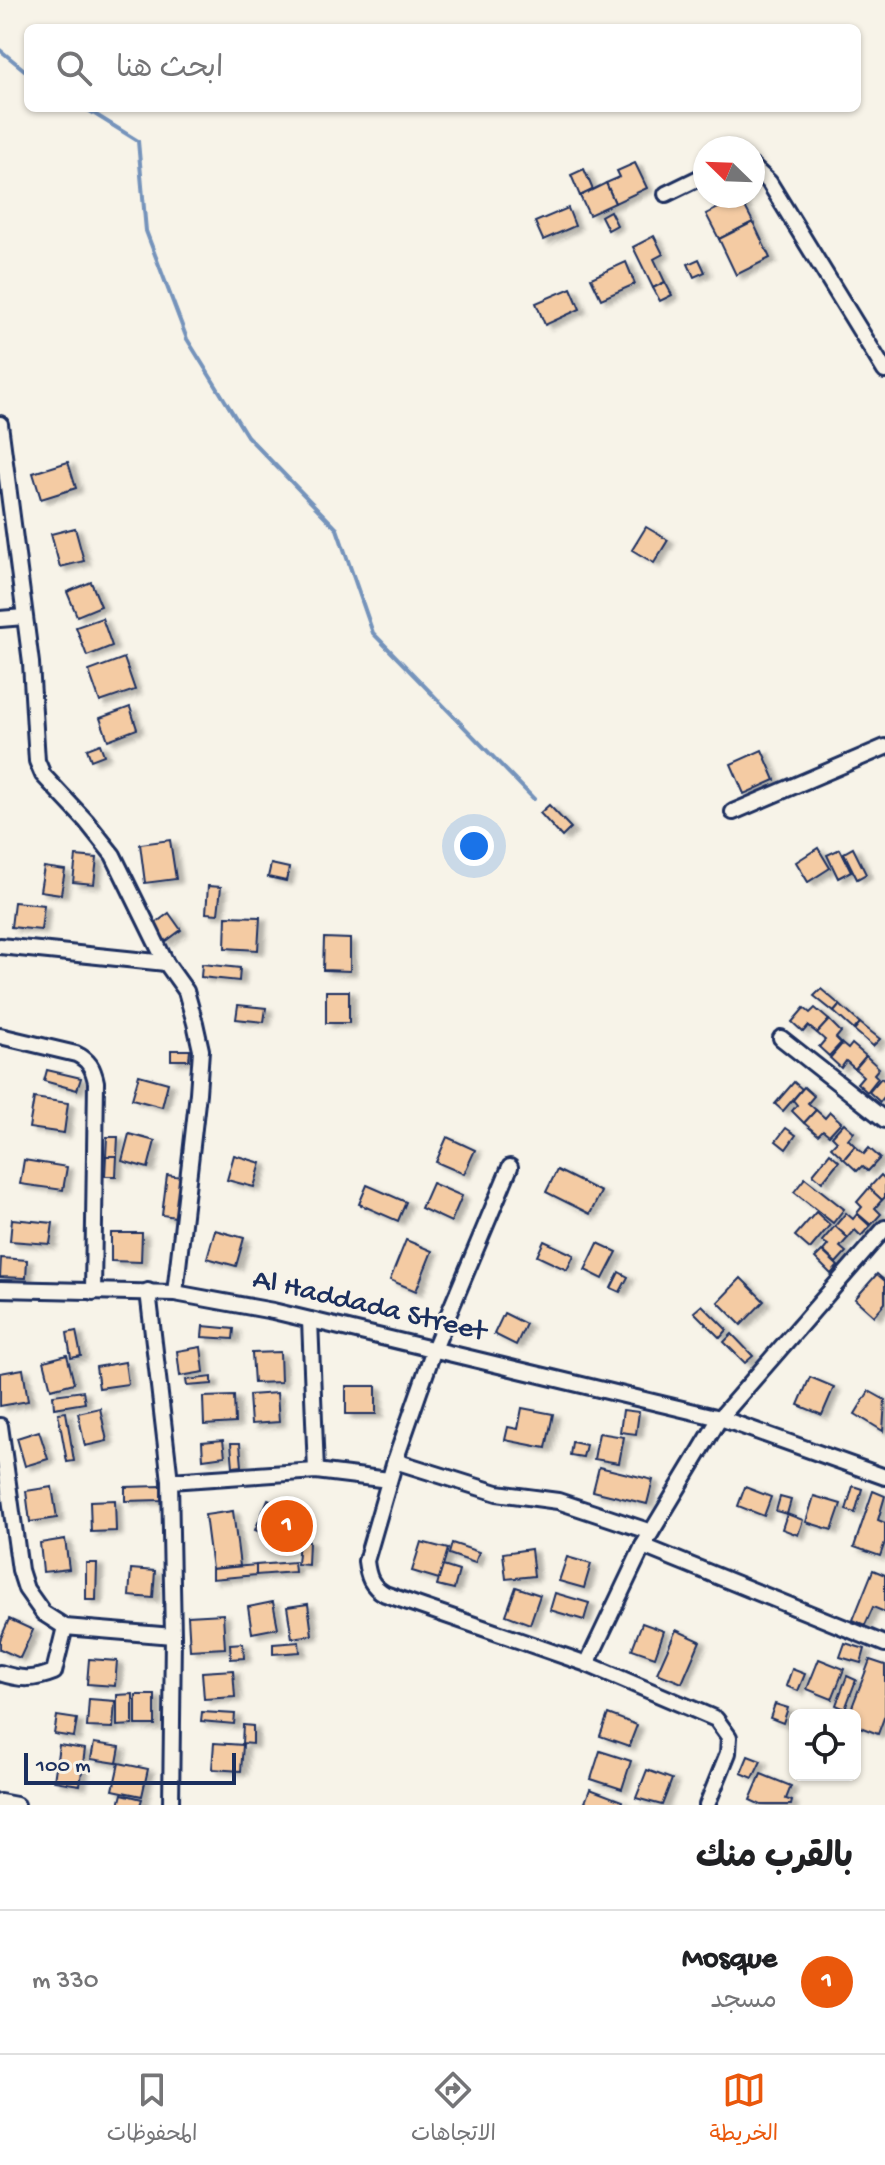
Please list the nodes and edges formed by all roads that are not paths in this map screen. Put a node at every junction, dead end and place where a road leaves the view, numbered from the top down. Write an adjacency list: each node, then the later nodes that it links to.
1 (765, 178): 4 (street)
2 (693, 181): 3 (street)
3 (666, 194)
4 (885, 371)
5 (0, 424): 6 (street)
6 (24, 617): 7 (street); 11 (street)
7 (0, 619)
8 (885, 747): 9 (street)
9 (733, 812)
10 (0, 946): 11 (street)
11 (166, 963): 20 (street)
12 (0, 1036): 19 (street)
13 (781, 1038): 14 (street)
14 (885, 1120)
15 (510, 1167): 22 (street)
16 (885, 1228): 23 (street)
17 (0, 1289): 19 (street, Al Haddada Street)
18 (148, 1291): 19 (street, Al Haddada Street); 20 (street, Al Haddada Street); 29 (street)
19 (93, 1292)
20 (175, 1293): 21 (street, Al Haddada Street)
21 (310, 1320): 22 (street, Al Haddada Street); 26 (street)
22 (434, 1349): 23 (street, Al Haddada Street); 25 (street)
23 (720, 1418): 27 (street, Al Haddada Street); 30 (street)
24 (0, 1426): 32 (street)
25 (395, 1461): 28 (street); 30 (street)
26 (316, 1471): 28 (street); 29 (street)
27 (885, 1477)
28 (389, 1480): 35 (street)
29 (170, 1481): 33 (street)
30 (651, 1532): 31 (street)
31 (643, 1546): 34 (street); 35 (street)
32 (65, 1627): 33 (street); 36 (street)
33 (173, 1636): 39 (street)
34 (885, 1644)
35 (587, 1664): 40 (street)
36 (0, 1673)
37 (0, 1802): 38 (street)
38 (16, 1805)
39 (171, 1805)
40 (707, 1805)

